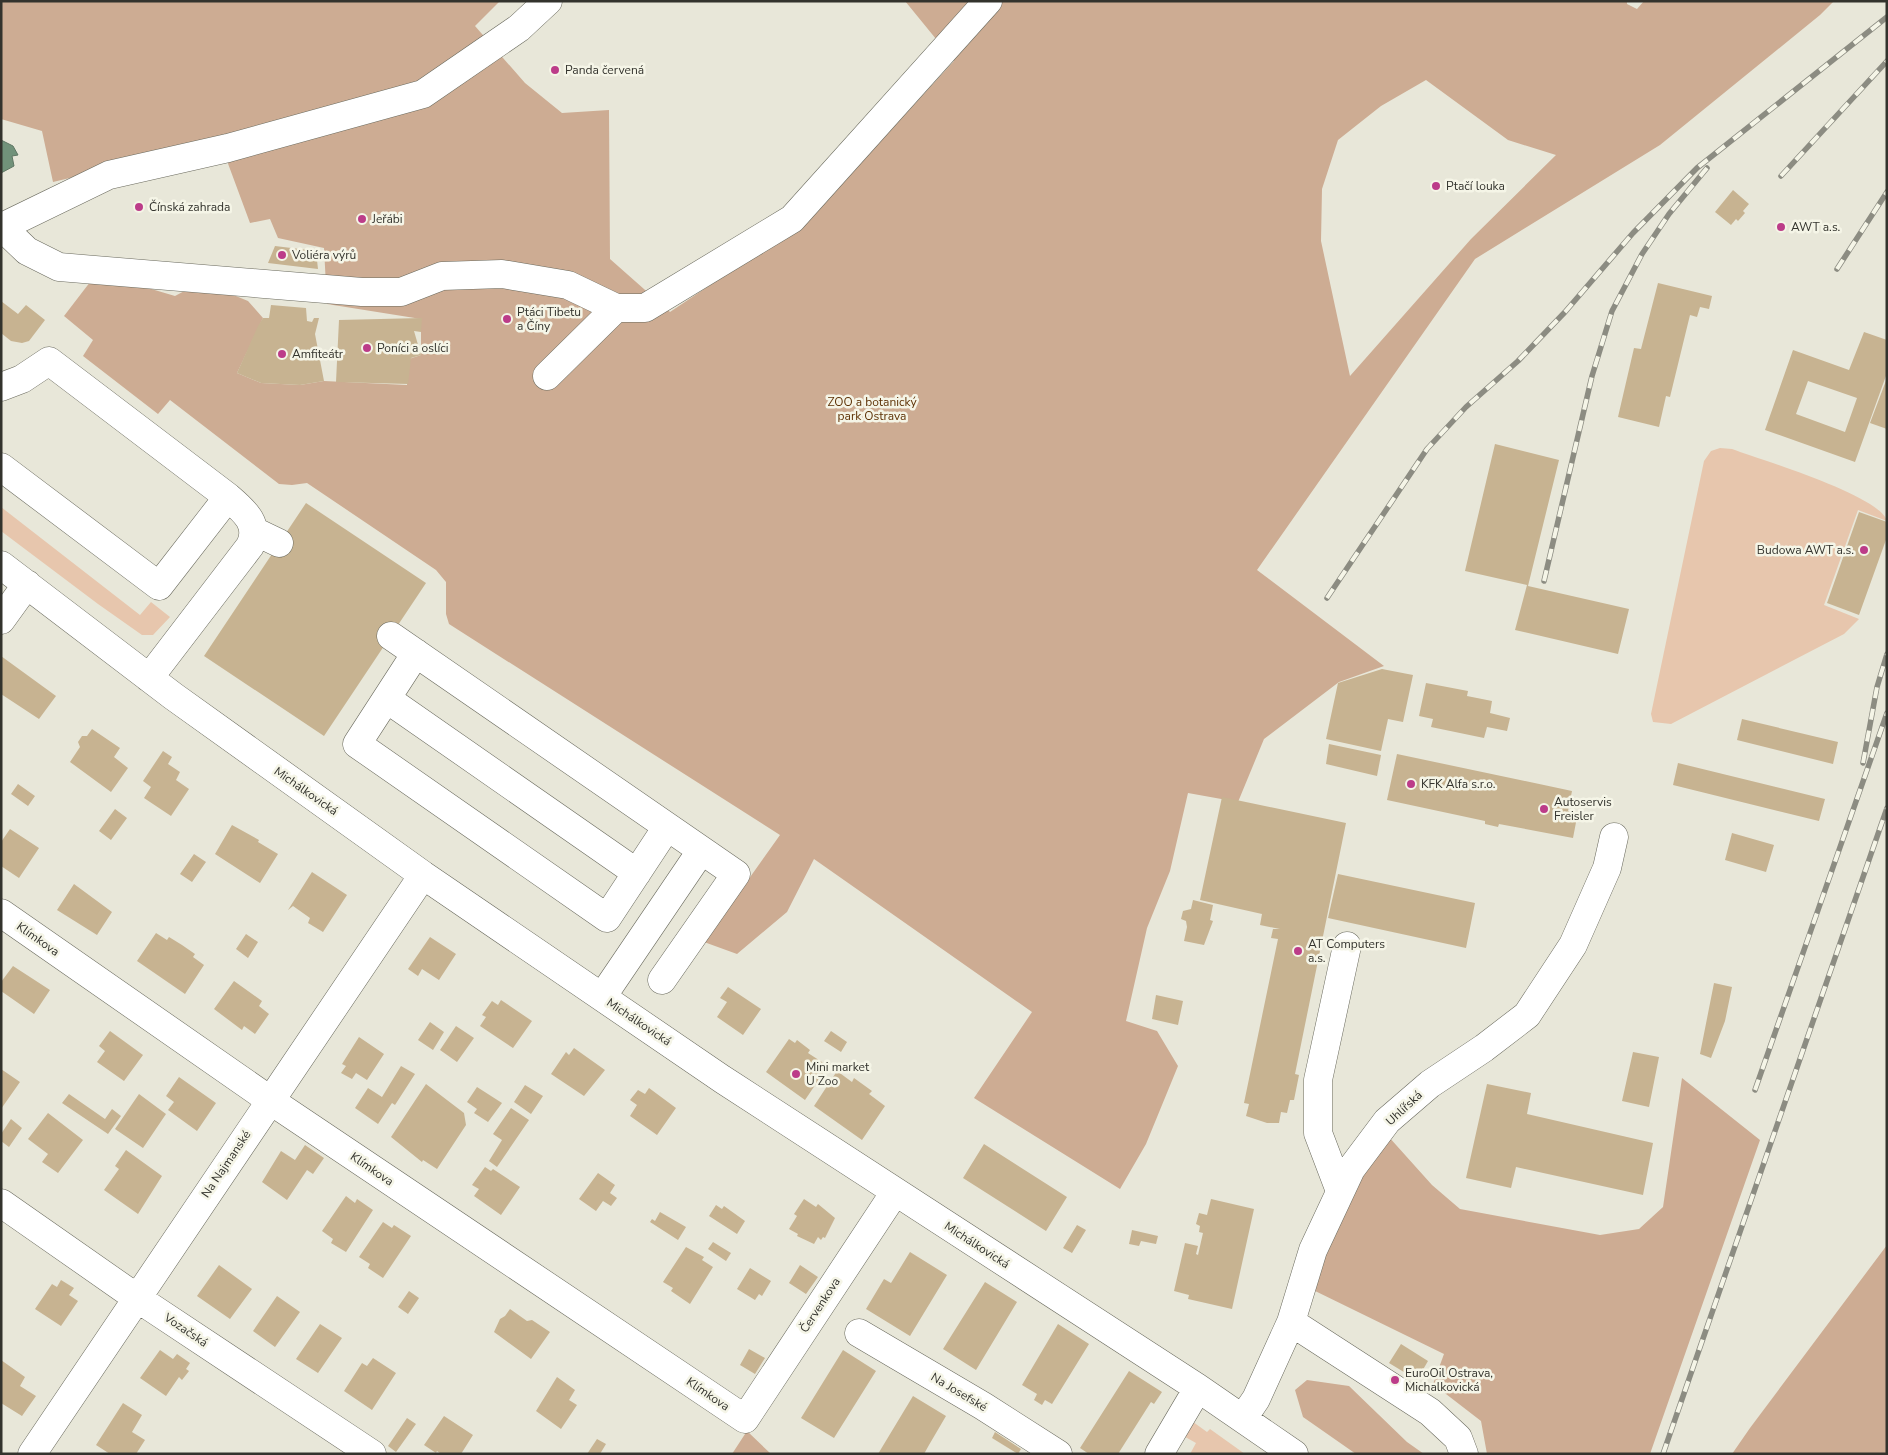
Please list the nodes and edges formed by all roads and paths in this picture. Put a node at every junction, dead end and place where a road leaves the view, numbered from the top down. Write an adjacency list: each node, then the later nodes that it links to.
1 (548, 1): 3 (street)
2 (988, 1): 4 (street)
3 (2, 227): 4 (street)
4 (616, 308): 5 (street)
5 (548, 376)
6 (1, 387): 8 (street)
7 (1, 467): 8 (street)
8 (228, 497): 9 (street)
9 (254, 531): 10 (street); 16 (street)
10 (279, 543)
11 (1, 565): 12 (street, Michálkovická)
12 (27, 584): 13 (street); 16 (street, Michálkovická)
13 (1, 620)
14 (391, 636): 15 (street)
15 (416, 654): 17 (street); 18 (street)
16 (149, 678): 22 (street, Michálkovická)
17 (386, 699): 21 (street); 21 (street)
18 (667, 827): 20 (street); 21 (street)
19 (1614, 837): 28 (street, Uhlířská)
20 (702, 851): 25 (street); 26 (street)
21 (637, 873)
22 (423, 875): 26 (street, Michálkovická); 27 (street, Na Najmanské)
23 (1, 913): 27 (street, Klímkova)
24 (1347, 946): 28 (street)
25 (662, 980)
26 (602, 997): 29 (street, Michálkovická)
27 (269, 1100): 31 (street, Na Najmanské); 36 (street, Klímkova)
28 (1340, 1191): 32 (street, Uhlířská)
29 (895, 1192): 34 (street, Michálkovická); 36 (street, Červenkova)
30 (1, 1203): 31 (street, Vozačská)
31 (137, 1298): 37 (street, Na Najmanské); 38 (street, Vozačská)
32 (1291, 1322): 35 (street, Uhlířská); 42 (street)
33 (859, 1333): 39 (street, Na Josefské)
34 (1198, 1388): 35 (street, Michálkovická); 40 (street)
35 (1243, 1418): 41 (street, Michálkovická)
36 (745, 1419)
37 (43, 1450)
38 (372, 1454)
39 (1058, 1454)
40 (1158, 1454)
41 (1294, 1454)
42 (1464, 1454)

